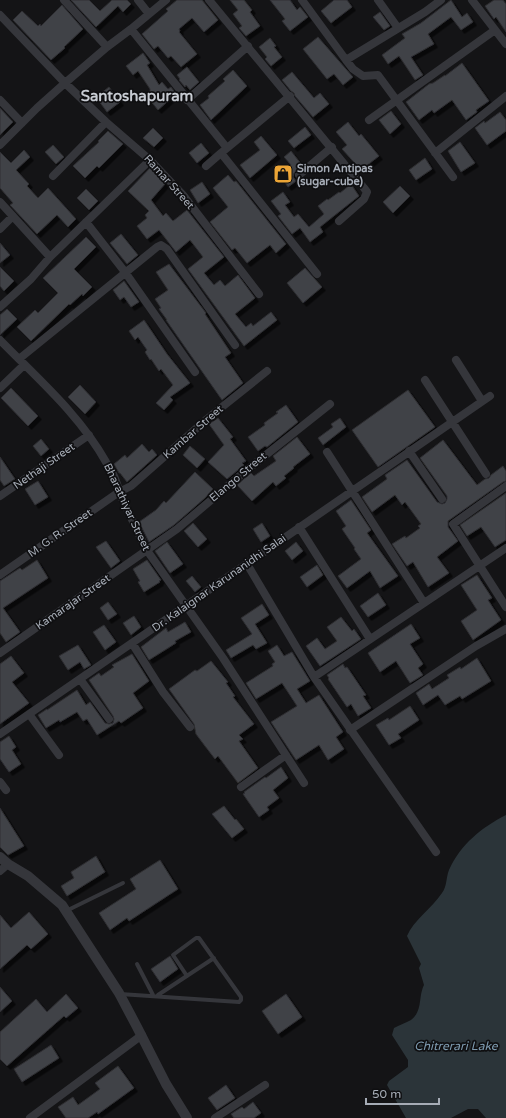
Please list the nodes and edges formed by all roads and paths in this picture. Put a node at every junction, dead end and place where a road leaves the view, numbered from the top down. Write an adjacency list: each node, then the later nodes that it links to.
1 (64, 0): 16 (street)
2 (138, 0): 9 (street)
3 (166, 0): 9 (street)
4 (209, 0): 15 (street)
5 (302, 0): 17 (street)
6 (378, 0): 11 (street)
7 (441, 0): 11 (street)
8 (472, 0): 13 (street)
9 (149, 14): 12 (street)
10 (0, 15): 18 (street, Ramar Street)
11 (398, 28): 17 (street)
12 (131, 29): 16 (street); 22 (street)
13 (495, 30): 14 (street); 23 (street)
14 (506, 44)
15 (248, 46): 19 (street); 22 (street)
16 (107, 47): 18 (street)
17 (346, 60): 23 (street)
18 (65, 83): 25 (street, Ramar Street); 26 (street)
19 (290, 96): 28 (street); 29 (street)
20 (506, 96): 30 (street)
21 (0, 100): 26 (street)
22 (188, 100): 29 (street)
23 (396, 101): 24 (street); 30 (street)
24 (369, 120)
25 (106, 122): 31 (street, Ramar Street); 34 (street)
26 (22, 123): 27 (street)
27 (0, 145)
28 (332, 147): 33 (street); 38 (street)
29 (224, 151): 32 (street); 43 (street)
30 (435, 153): 35 (street)
31 (150, 160): 39 (street); 44 (street, Ramar Street)
32 (206, 166)
33 (299, 175)
34 (53, 176)
35 (453, 177)
36 (0, 202): 37 (street)
37 (13, 216): 40 (street); 41 (street)
38 (339, 221)
39 (86, 222): 41 (street); 42 (street)
40 (0, 229)
41 (50, 257): 45 (street)
42 (125, 272): 47 (street); 49 (street); 51 (street)
43 (317, 274)
44 (259, 294)
45 (0, 307)
46 (0, 340): 49 (street, Bharathiyar Street)
47 (235, 345)
48 (456, 360): 55 (street)
49 (21, 362): 53 (street); 58 (street, Bharathiyar Street)
50 (267, 371): 64 (street, Kambar Street)
51 (195, 372)
52 (425, 380): 57 (street)
53 (0, 388)
54 (490, 396): 55 (street, Dr. Kalaignar Karunanidhi Salai)
55 (482, 401): 57 (street, Dr. Kalaignar Karunanidhi Salai)
56 (330, 404): 69 (street, Elango Street)
57 (452, 421): 59 (street, Dr. Kalaignar Karunanidhi Salai); 61 (street)
58 (89, 435): 64 (street, Bharathiyar Street); 65 (street, Nethaji Street)
59 (409, 451): 63 (street, Dr. Kalaignar Karunanidhi Salai); 66 (street)
60 (327, 452): 63 (street)
61 (486, 474)
62 (506, 486): 71 (street)
63 (352, 490): 67 (street, Dr. Kalaignar Karunanidhi Salai); 73 (street)
64 (119, 492): 69 (street, Bharathiyar Street); 72 (street, M. G. R. Street)
65 (0, 496)
66 (442, 499)
67 (299, 527): 70 (street, Dr. Kalaignar Karunanidhi Salai); 77 (street)
68 (506, 548): 71 (street)
69 (146, 550): 74 (street, Bharathiyar Street); 79 (street, Kamarajar Street)
70 (247, 564): 74 (street, Dr. Kalaignar Karunanidhi Salai); 80 (street)
71 (479, 566): 73 (street); 75 (street)
72 (0, 575)
73 (424, 603): 77 (street)
74 (185, 606): 78 (street, Dr. Kalaignar Karunanidhi Salai); 88 (street, Bharathiyar Street)
75 (506, 607)
76 (506, 629): 85 (street)
77 (370, 639): 80 (street)
78 (132, 643): 81 (street, Dr. Kalaignar Karunanidhi Salai); 84 (street)
79 (0, 653)
80 (314, 677): 85 (street)
81 (80, 679): 82 (street, Dr. Kalaignar Karunanidhi Salai); 83 (street)
82 (29, 714): 86 (street, Dr. Kalaignar Karunanidhi Salai); 87 (street)
83 (109, 719)
84 (190, 727)
85 (350, 730): 93 (street)
86 (0, 734)
87 (59, 755)
88 (286, 755): 90 (street, Bharathiyar Street); 91 (street)
89 (0, 782): 92 (street)
90 (304, 783)
91 (241, 787)
92 (6, 790)
93 (436, 852)
94 (4, 861): 95 (street); 97 (street)
95 (0, 871)
96 (123, 883): 97 (lane)
97 (66, 912): 101 (street)
98 (214, 958): 100 (lane); 100 (lane); 102 (lane)
99 (137, 964): 102 (lane)
100 (187, 976): 102 (lane)
101 (118, 994): 102 (lane); 103 (street)
102 (156, 995)
103 (142, 1035): 105 (street); 106 (street)
104 (265, 1085): 107 (street)
105 (31, 1118)
106 (186, 1118)
107 (215, 1118)

